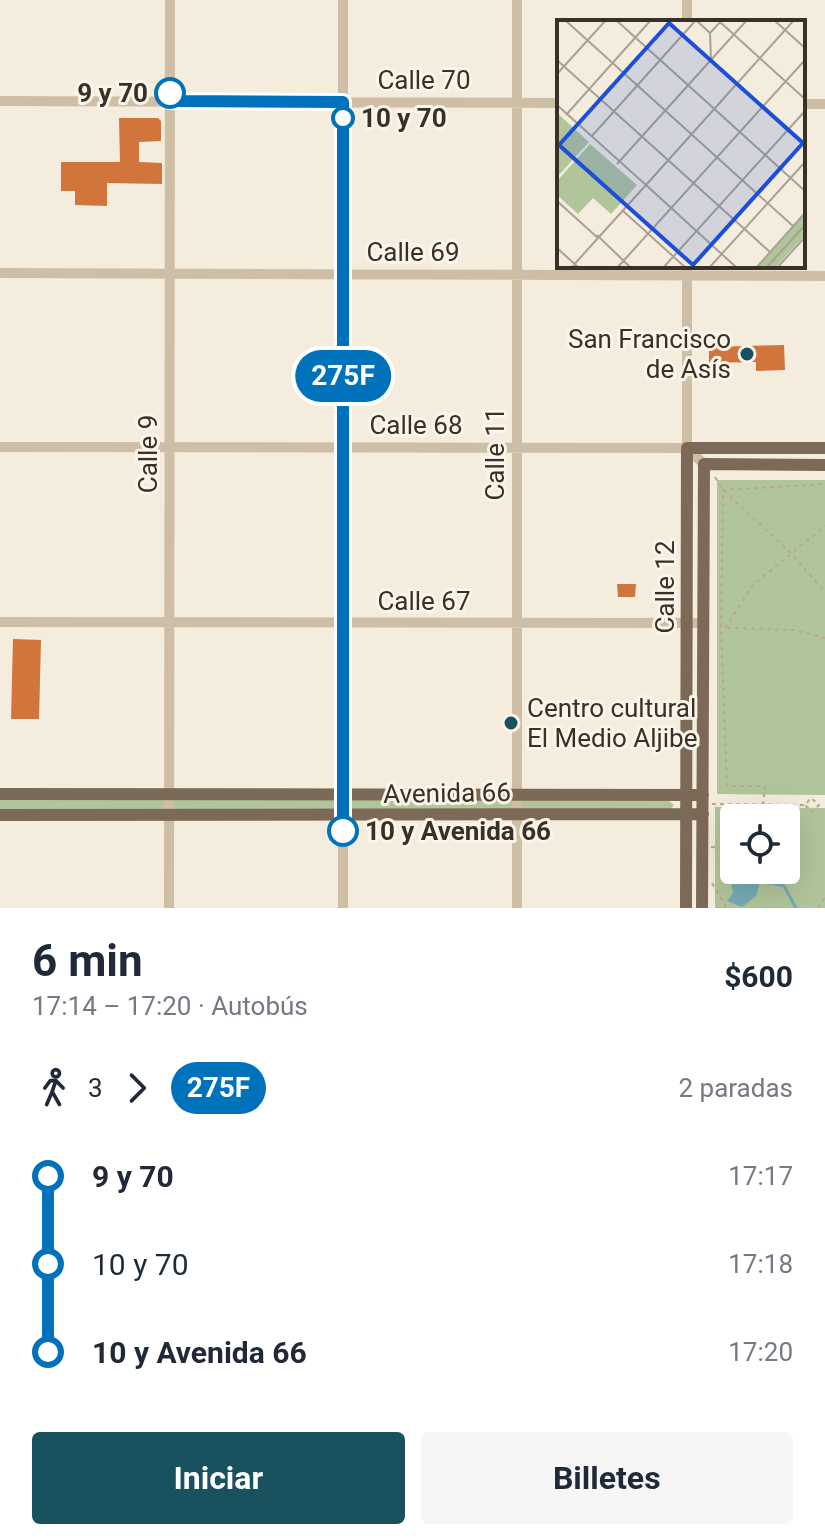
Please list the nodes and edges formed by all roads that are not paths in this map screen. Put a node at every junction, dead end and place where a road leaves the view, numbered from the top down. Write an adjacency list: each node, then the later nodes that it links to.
1 (170, 0): 5 (street, Calle 9)
2 (343, 0): 6 (street)
3 (517, 0): 7 (street, Calle 11)
4 (0, 101): 5 (street, Calle 70)
5 (170, 101): 6 (street, Calle 70); 11 (street, Calle 9)
6 (343, 102): 7 (street, Calle 70); 12 (street)
7 (517, 102): 8 (street, Calle 70); 13 (street, Calle 11)
8 (557, 103)
9 (687, 271): 13 (street, Calle 69); 14 (street, Calle 69); 19 (street, Calle 12)
10 (0, 273): 11 (street, Calle 69)
11 (170, 274): 12 (street, Calle 69); 15 (street, Calle 9)
12 (343, 274): 13 (street, Calle 69); 17 (street)
13 (517, 275): 18 (street, Calle 11)
14 (825, 276)
15 (170, 446): 16 (street, Calle 68); 17 (street, Calle 68); 24 (street, Calle 9)
16 (0, 447)
17 (343, 447): 18 (street, Calle 68); 25 (street)
18 (517, 447): 19 (street, Calle 68); 26 (street, Calle 11)
19 (687, 448): 20 (main road, Calle 68); 21 (street); 27 (main road, Calle 12)
20 (825, 448)
21 (704, 464): 22 (main road); 28 (main road, Calle 12)
22 (825, 465)
23 (0, 622): 24 (street, Calle 67)
24 (170, 622): 25 (street, Calle 67); 30 (street, Calle 9)
25 (343, 623): 26 (street, Calle 67); 31 (street)
26 (517, 623): 27 (street, Calle 67); 32 (street, Calle 11)
27 (687, 623): 28 (street, Calle 67); 33 (main road, Calle 12)
28 (717, 626): 34 (main road, Calle 12)
29 (0, 794): 30 (main road, Avenida 66)
30 (169, 794): 31 (main road, Avenida 66); 38 (street, Calle 9)
31 (343, 794): 32 (main road, Avenida 66); 39 (street)
32 (516, 794): 33 (main road, Avenida 66); 35 (street, Calle 11)
33 (686, 795): 34 (main road, Avenida 66); 36 (main road, Calle 12)
34 (705, 804): 36 (main road, Avenida 66); 44 (main road, Calle 12)
35 (517, 814): 36 (main road, Avenida 66); 39 (main road, Avenida 66); 42 (street, Calle 11)
36 (686, 814): 43 (main road, Calle 12)
37 (0, 815): 38 (main road, Avenida 66)
38 (169, 815): 39 (main road, Avenida 66); 40 (street, Calle 9)
39 (343, 816): 41 (street)
40 (169, 908)
41 (343, 908)
42 (517, 908)
43 (686, 908)
44 (702, 908)

